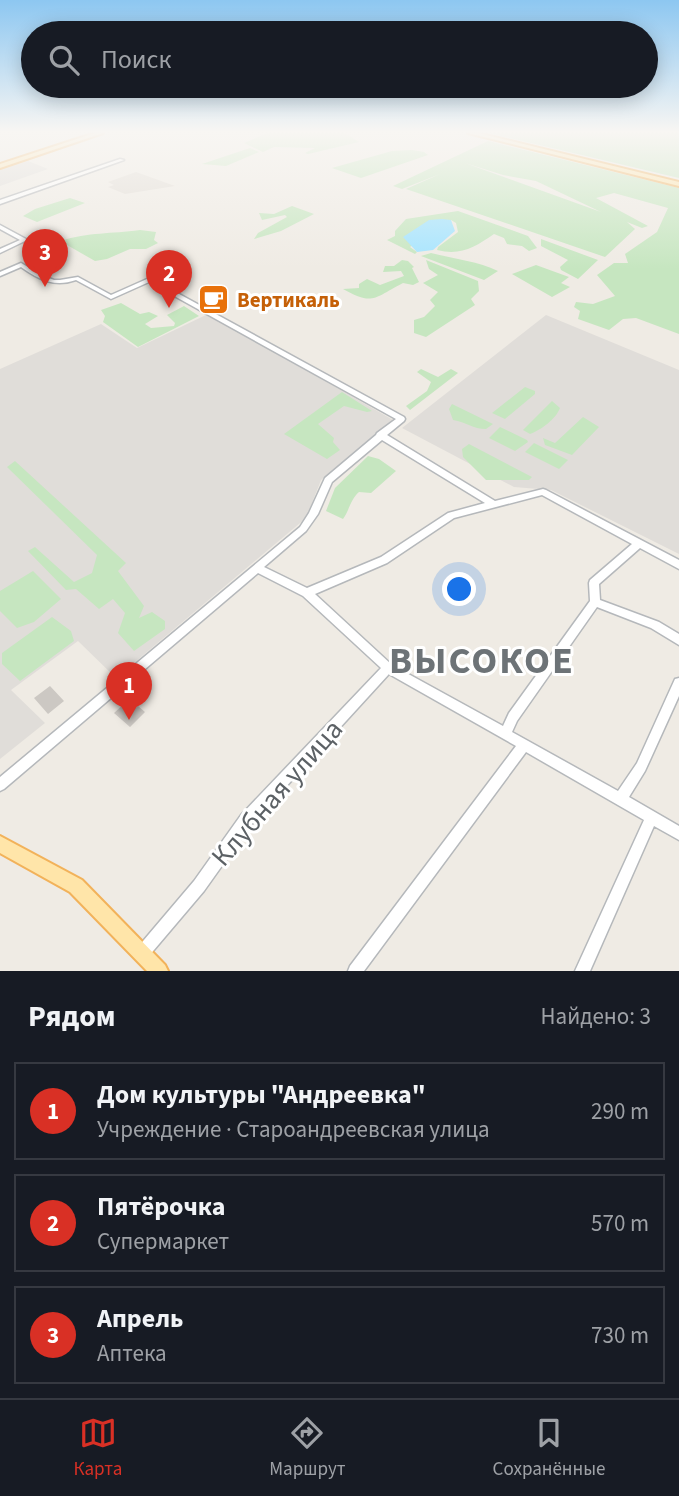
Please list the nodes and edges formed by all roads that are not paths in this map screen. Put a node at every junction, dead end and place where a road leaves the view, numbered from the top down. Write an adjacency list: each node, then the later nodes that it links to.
1 (67, 178): 5 (street)
2 (660, 178): 4 (main road)
3 (660, 178): 4 (main road)
4 (679, 183)
5 (0, 202)
6 (0, 227): 8 (street)
7 (0, 242): 8 (street)
8 (8, 246): 9 (street)
9 (0, 251)
10 (182, 271): 12 (street)
11 (0, 274): 12 (street)
12 (155, 283): 13 (street)
13 (380, 435): 14 (street); 17 (street)
14 (492, 502): 15 (street); 18 (street)
15 (640, 543): 16 (street); 19 (street)
16 (679, 565)
17 (257, 568): 18 (street); 25 (street)
18 (307, 593): 21 (street)
19 (595, 602): 20 (street); 23 (street)
20 (679, 640)
21 (388, 668): 23 (street); 30 (street, Клубная улица)
22 (679, 683): 26 (street)
23 (505, 734): 24 (street)
24 (523, 745): 26 (street); 32 (street)
25 (0, 785)
26 (620, 799): 27 (street)
27 (651, 818): 28 (street); 33 (street)
28 (679, 833)
29 (0, 844): 30 (main road)
30 (143, 952): 31 (main road)
31 (159, 971)
32 (355, 971)
33 (582, 971)

